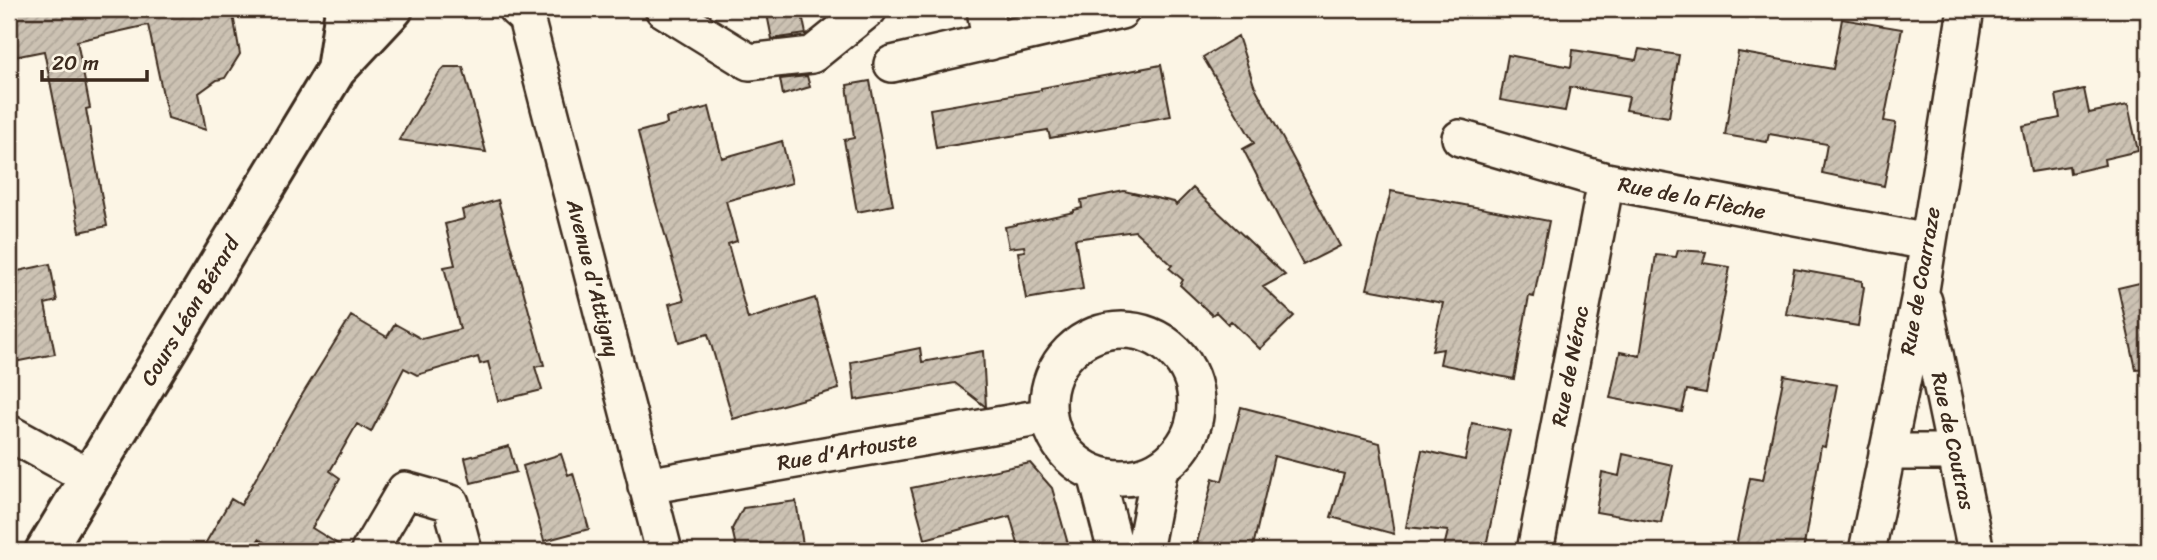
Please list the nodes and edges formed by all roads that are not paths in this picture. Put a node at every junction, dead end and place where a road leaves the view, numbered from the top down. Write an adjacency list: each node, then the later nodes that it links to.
1 (345, 9): 10 (main road, Cours Léon Bérard)
2 (393, 9): 10 (main road, Cours Léon Bérard)
3 (663, 9): 4 (street)
4 (869, 9)
5 (1966, 9): 13 (street, Rue de Coarraze)
6 (1121, 11): 8 (street)
7 (531, 12): 22 (street, Avenue d'Attigny)
8 (987, 25): 9 (street)
9 (892, 64)
10 (336, 70): 21 (main road, Cours Léon Bérard)
11 (1460, 138): 12 (street, Rue de la Flèche)
12 (1606, 181): 13 (street, Rue de la Flèche); 29 (street, Rue de Nérac)
13 (1928, 242): 14 (street, Rue de Coarraze)
14 (1921, 290): 17 (street, Rue de Coarraze); 18 (street, Rue de Coutras)
15 (1049, 416): 19 (street); 20 (street); 22 (street, Rue d'Artouste)
16 (9, 433): 21 (street)
17 (1887, 452): 18 (street); 30 (street, Rue de Coarraze)
18 (1955, 452): 31 (street, Rue de Coutras)
19 (1160, 468): 20 (street); 28 (street)
20 (1096, 474): 27 (street)
21 (89, 477): 23 (main road, Cours Léon Bérard)
22 (646, 486): 26 (street, Avenue d'Attigny)
23 (45, 551)
24 (369, 551): 25 (street)
25 (464, 551)
26 (664, 551)
27 (1116, 551)
28 (1144, 551)
29 (1535, 551)
30 (1867, 551)
31 (1976, 551)

